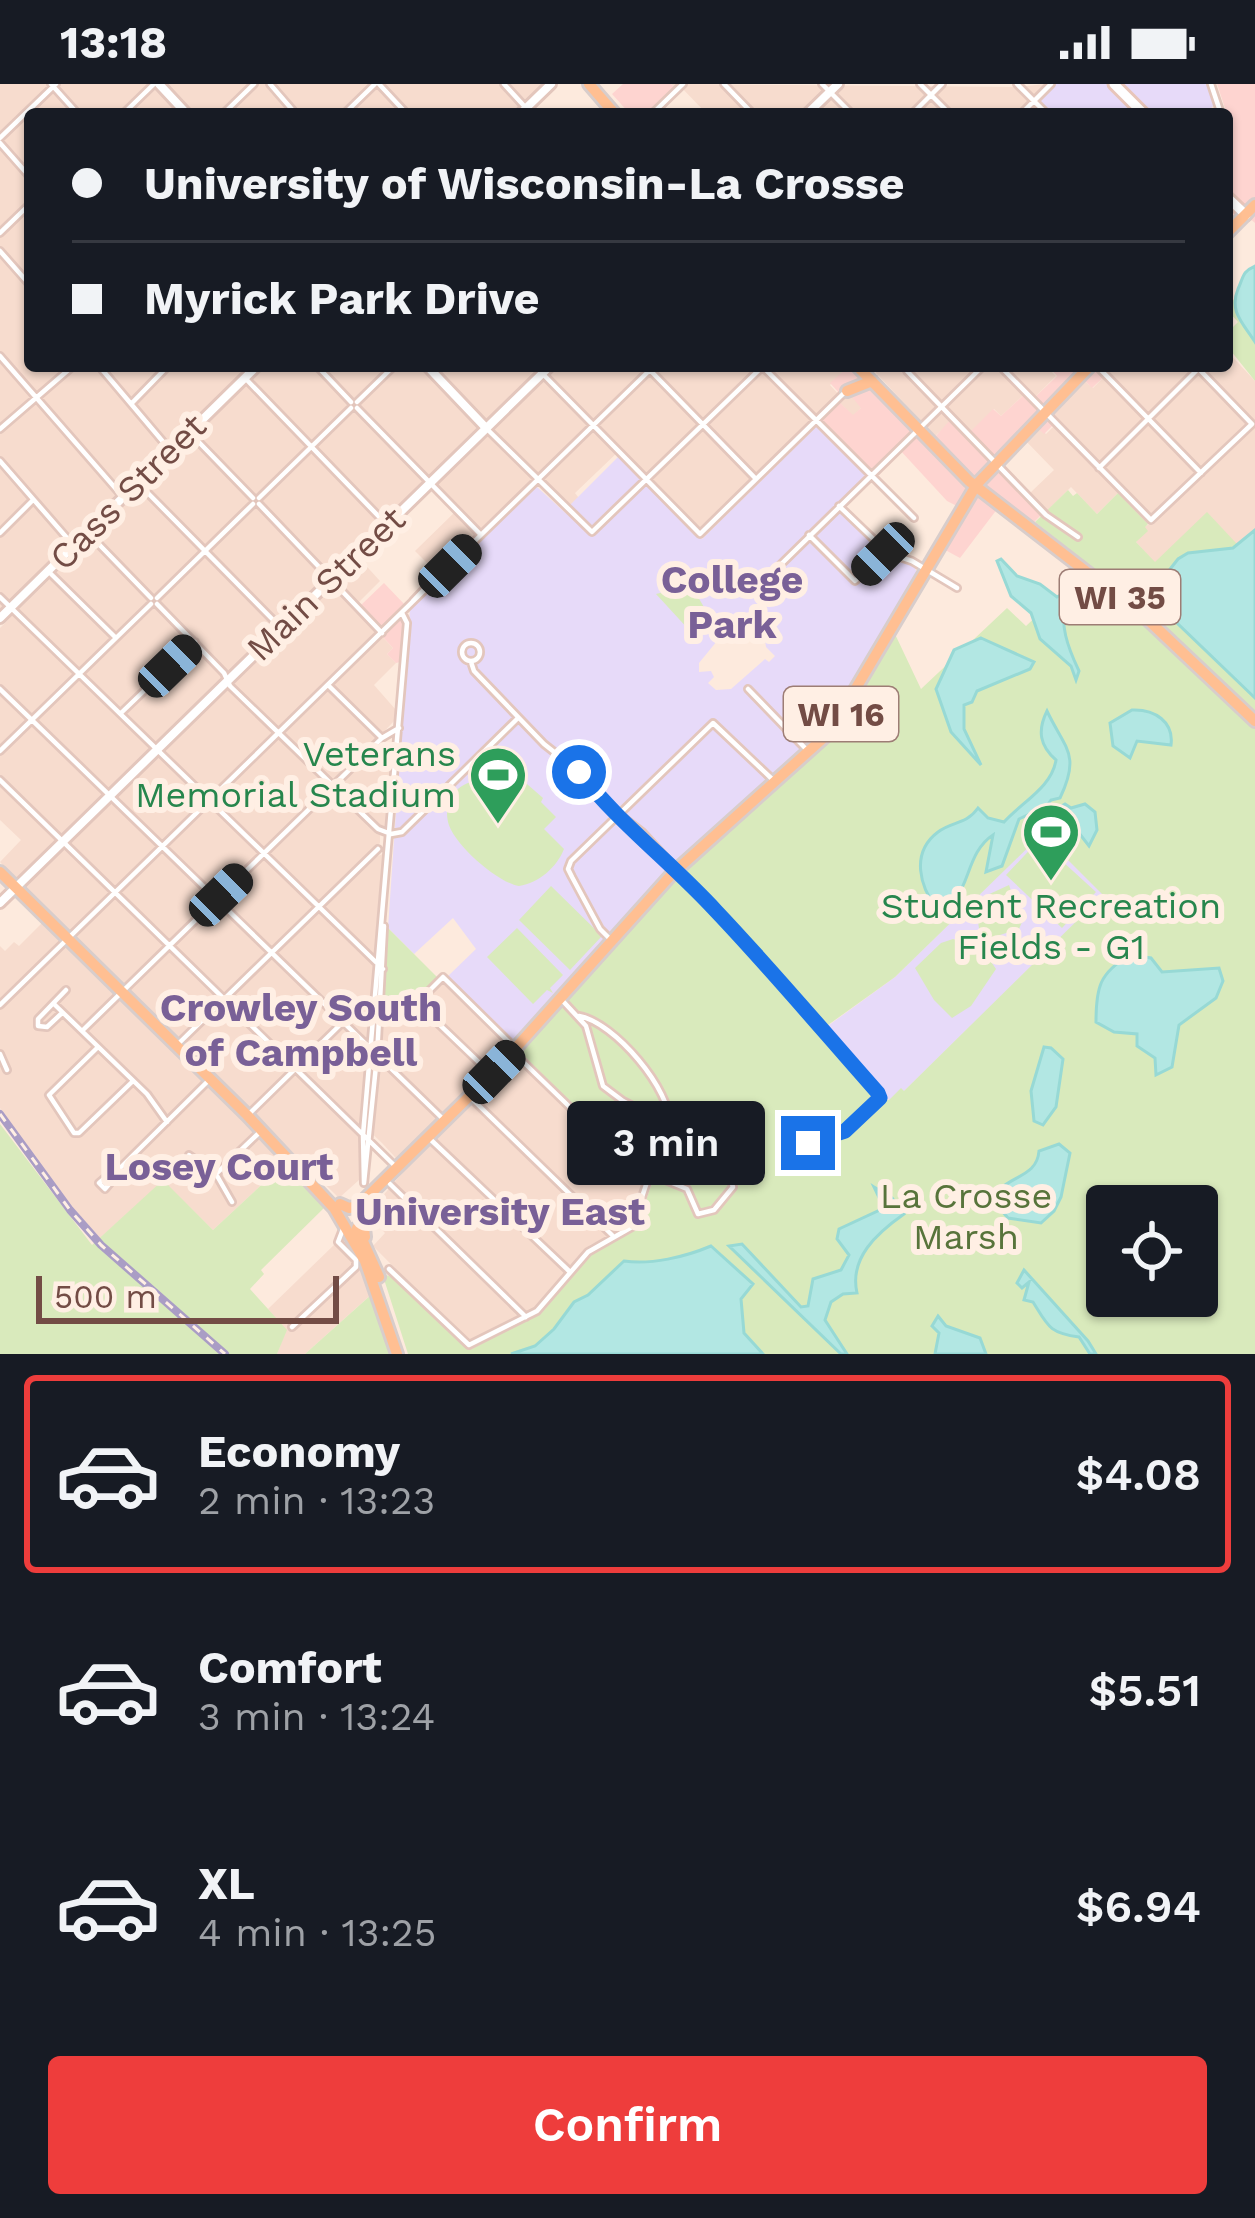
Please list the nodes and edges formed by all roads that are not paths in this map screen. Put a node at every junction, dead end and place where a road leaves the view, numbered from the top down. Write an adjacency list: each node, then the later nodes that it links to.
1 (156, 84): 19 (street); 20 (street)
2 (254, 84): 21 (street)
3 (270, 84): 22 (street)
4 (377, 84): 23 (street); 24 (street)
5 (551, 84): 25 (street)
6 (589, 84): 26 (main road)
7 (598, 84): 27 (main road)
8 (683, 84): 28 (street)
9 (724, 84): 29 (street)
10 (920, 84): 16 (street)
11 (942, 84): 16 (street)
12 (1018, 84): 17 (street)
13 (1052, 84): 17 (street)
14 (1114, 84): 34 (main road)
15 (54, 85): 18 (street)
16 (931, 95): 30 (street); 31 (street)
17 (1034, 101): 32 (street); 33 (street)
18 (31, 108)
19 (130, 108)
20 (181, 108)
21 (229, 108)
22 (291, 108)
23 (351, 108)
24 (401, 108)
25 (526, 108)
26 (610, 108)
27 (619, 108)
28 (658, 108)
29 (747, 108)
30 (918, 108)
31 (944, 108)
32 (1027, 108)
33 (1041, 108)
34 (1138, 108)
35 (24, 116): 36 (street)
36 (0, 140): 37 (street)
37 (24, 170)
38 (24, 209): 39 (street)
39 (0, 233)
40 (0, 251): 41 (street)
41 (24, 278)
42 (0, 356): 67 (street)
43 (66, 372): 67 (street)
44 (104, 372): 68 (street)
45 (162, 372): 68 (street)
46 (250, 372): 65 (street, Cass Street)
47 (323, 372): 69 (street)
48 (388, 372): 69 (street)
49 (433, 372): 76 (street)
50 (538, 372): 76 (street, Main Street)
51 (546, 372): 75 (street)
52 (645, 372): 75 (street)
53 (655, 372): 74 (street)
54 (757, 372): 74 (street)
55 (769, 372): 73 (street)
56 (865, 372): 66 (main road)
57 (869, 372): 78 (main road, WI 35)
58 (909, 372): 70 (street)
59 (977, 372): 70 (street)
60 (1006, 372): 71 (street)
61 (1087, 372): 71 (main road, WI 16)
62 (1100, 372): 72 (street)
63 (1193, 372): 72 (street)
64 (1203, 372): 86 (street)
65 (244, 378): 79 (street, Cass Street); 80 (street)
66 (847, 391): 73 (street)
67 (36, 398): 77 (street); 93 (street)
68 (131, 404): 81 (street)
69 (354, 405): 80 (street); 91 (street)
70 (941, 407): 78 (street); 83 (street)
71 (1044, 412): 83 (main road, WI 16); 84 (street)
72 (1148, 418): 84 (street); 86 (street)
73 (818, 419): 85 (street); 88 (street)
74 (703, 424): 87 (street); 88 (street)
75 (594, 425): 87 (street); 89 (street)
76 (486, 428): 89 (street); 91 (street, Main Street)
77 (0, 429)
78 (920, 429): 85 (street); 92 (main road, WI 35)
79 (189, 432): 81 (street, Cass Street); 95 (street)
80 (311, 447): 95 (street); 98 (street)
81 (170, 450): 90 (street, Cass Street)
82 (0, 461): 94 (street)
83 (996, 461): 92 (main road, WI 16); 103 (street)
84 (1099, 468): 86 (street)
85 (870, 472): 96 (street); 97 (street)
86 (1201, 473)
87 (647, 479): 88 (street); 89 (street)
88 (756, 479)
89 (537, 480): 101 (street)
90 (138, 482): 93 (street, Cass Street); 105 (street)
91 (430, 483): 98 (street, Main Street); 101 (street)
92 (975, 483): 107 (main road, WI 16); 130 (main road, WI 35)
93 (123, 497): 99 (street, Cass Street)
94 (33, 500): 100 (street); 104 (street)
95 (256, 501): 105 (street); 110 (street)
96 (839, 506): 102 (street); 106 (street)
97 (914, 518)
98 (387, 525): 110 (street, Main Street)
99 (87, 532): 104 (street, Cass Street); 113 (street)
100 (0, 533)
101 (481, 535): 115 (street)
102 (809, 536): 106 (street); 109 (street)
103 (1078, 537)
104 (74, 546): 108 (street, Cass Street)
105 (205, 551): 113 (street); 117 (street)
106 (886, 551): 107 (street)
107 (924, 568): 111 (street); 136 (main road, WI 16)
108 (48, 571): 114 (street, Cass Street); 119 (street)
109 (768, 577)
110 (332, 578): 117 (street, Main Street); 118 (street)
111 (957, 588)
112 (0, 597): 114 (street)
113 (154, 601): 119 (street); 120 (street)
114 (10, 608): 116 (street, Cass Street); 122 (street)
115 (404, 611): 118 (street); 131 (street)
116 (0, 618)
117 (281, 628): 123 (street, Main Street)
118 (382, 633): 124 (street)
119 (116, 638): 122 (street)
120 (195, 642): 123 (street); 127 (street)
121 (471, 662): 128 (street)
122 (79, 674): 127 (street); 129 (street)
123 (227, 680): 132 (street); 134 (street, Main Street)
124 (328, 685): 132 (street); 133 (street)
125 (748, 688): 136 (street)
126 (0, 689): 129 (street)
127 (120, 714): 134 (street)
128 (518, 717): 142 (street); 143 (street)
129 (32, 720): 135 (street); 140 (street)
130 (1255, 721)
131 (399, 728): 133 (street); 143 (street)
132 (279, 733): 139 (street); 141 (street)
133 (382, 738): 139 (street)
134 (157, 749): 140 (street, Main Street); 141 (street)
135 (0, 751)
136 (808, 751): 138 (main road, WI 16)
137 (0, 781): 144 (street)
138 (775, 782): 142 (street); 148 (main road, WI 16)
139 (332, 786): 143 (street); 147 (street)
140 (110, 796): 144 (street, Main Street); 145 (street)
141 (210, 800): 145 (street); 147 (street)
142 (620, 814): 148 (street); 156 (street)
143 (391, 834): 159 (street)
144 (63, 842): 150 (street, Main Street); 151 (street)
145 (163, 847): 151 (street); 152 (street)
146 (378, 849): 154 (street)
147 (264, 853): 152 (street); 154 (street)
148 (676, 871): 156 (main road, WI 16); 192 (street)
149 (0, 872): 150 (main road)
150 (15, 889): 153 (street, Main Street); 155 (main road)
151 (116, 892): 155 (street); 157 (street)
152 (217, 899): 157 (street); 158 (street)
153 (0, 903)
154 (319, 907): 158 (street); 159 (street)
155 (67, 940): 161 (main road); 166 (street)
156 (612, 941): 163 (main road, WI 16)
157 (170, 945): 161 (street); 162 (street)
158 (272, 952): 162 (street); 170 (street)
159 (380, 967): 167 (street)
160 (66, 989): 164 (street)
161 (121, 993): 171 (street); 173 (main road)
162 (225, 999): 173 (street); 177 (street)
163 (561, 999): 169 (street); 174 (main road, WI 16)
164 (54, 1004): 168 (street); 168 (street)
165 (416, 1004): 167 (street); 174 (street); 179 (street)
166 (0, 1005)
167 (377, 1008): 175 (street)
168 (63, 1012): 171 (street)
169 (579, 1016): 186 (street); 186 (street)
170 (343, 1022): 175 (street); 177 (street)
171 (82, 1031): 172 (street)
172 (98, 1047): 181 (street); 181 (street)
173 (176, 1047): 180 (main road)
174 (514, 1050): 179 (main road, WI 16); 197 (street)
175 (375, 1053): 185 (street); 188 (street); 190 (street)
176 (0, 1054): 178 (street)
177 (296, 1068): 183 (street); 188 (street)
178 (8, 1070)
179 (491, 1075): 182 (main road, WI 16)
180 (209, 1080): 183 (main road); 184 (street)
181 (133, 1082): 184 (street)
182 (470, 1097): 185 (main road, WI 16); 203 (street)
183 (247, 1115): 187 (main road)
184 (166, 1122): 196 (street)
185 (446, 1122): 189 (main road, WI 16)
186 (670, 1126): 197 (street)
187 (262, 1130): 191 (main road); 195 (street)
188 (363, 1135): 190 (street); 190 (street)
189 (430, 1139): 194 (main road, WI 16); 206 (street)
190 (370, 1142): 194 (street)
191 (276, 1145): 200 (main road); 202 (main road)
192 (788, 1147)
193 (189, 1155): 195 (street)
194 (404, 1164): 198 (main road); 201 (main road, WI 16)
195 (217, 1174): 199 (street)
196 (109, 1179)
197 (645, 1180): 203 (street)
198 (390, 1184): 201 (main road); 207 (street)
199 (232, 1202)
200 (340, 1204): 201 (main road); 202 (main road)
201 (366, 1205): 202 (main road); 204 (main road)
202 (350, 1222): 204 (main road); 208 (street); 209 (main road)
203 (613, 1236): 206 (street)
204 (368, 1248): 209 (main road)
205 (389, 1269): 207 (street)
206 (571, 1272): 207 (street)
207 (526, 1317)
208 (292, 1328)
209 (401, 1354)

